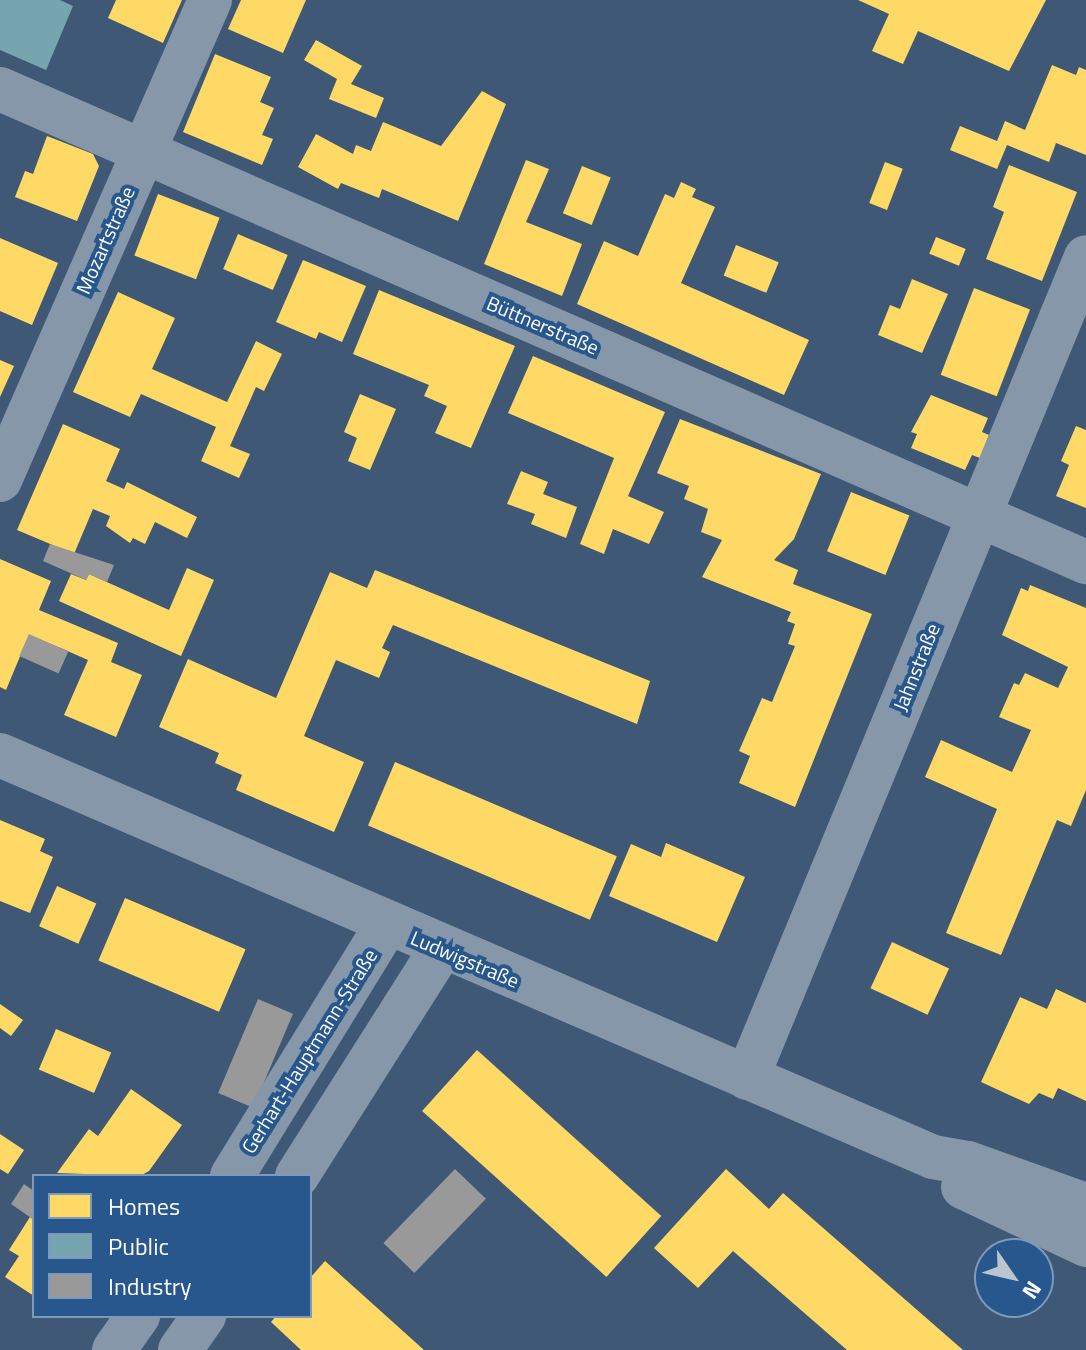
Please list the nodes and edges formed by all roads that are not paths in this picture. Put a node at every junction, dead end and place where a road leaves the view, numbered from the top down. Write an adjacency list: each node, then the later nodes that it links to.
1 (210, 0): 3 (street, Mozartstraße)
2 (0, 89): 3 (street, Büttnerstraße)
3 (143, 152): 5 (street, Mozartstraße); 6 (street, Büttnerstraße)
4 (1086, 257): 6 (street, Jahnstraße)
5 (0, 480)
6 (979, 514): 7 (street, Büttnerstraße); 11 (street, Jahnstraße)
7 (1086, 562)
8 (0, 755): 9 (street, Ludwigstraße)
9 (386, 926): 10 (street, Ludwigstraße); 13 (street, Gerhart-Hauptmann-Straße)
10 (441, 949): 11 (street, Ludwigstraße); 14 (street)
11 (747, 1078): 12 (street, Ludwigstraße)
12 (933, 1157): 15 (street, Ludwigstraße); 16 (street, Ludwigstraße)
13 (233, 1174)
14 (298, 1174)
15 (1086, 1205)
16 (1086, 1245)
17 (137, 1318): 19 (street)
18 (203, 1318): 20 (street)
19 (114, 1350)
20 (180, 1350)

